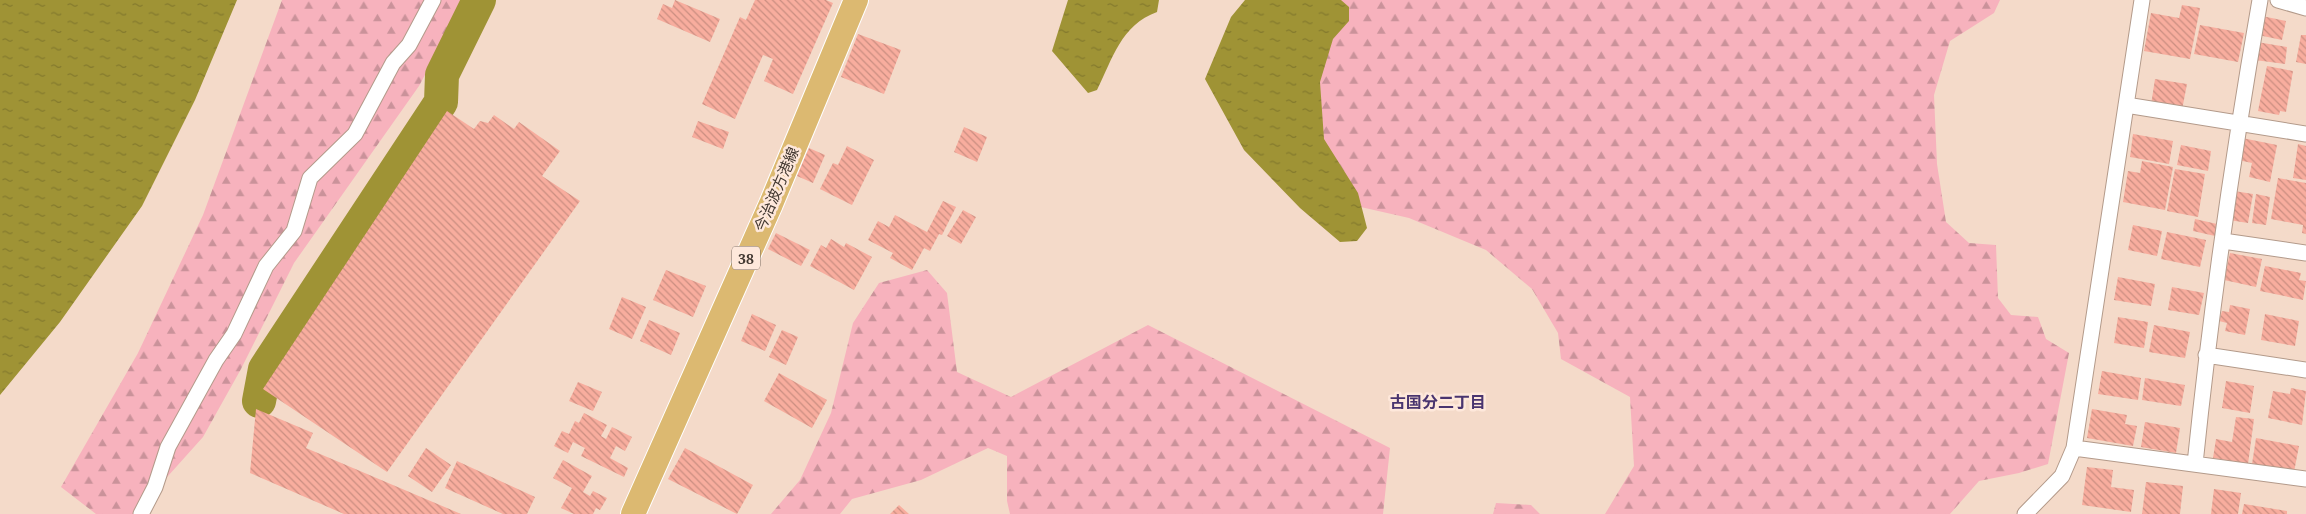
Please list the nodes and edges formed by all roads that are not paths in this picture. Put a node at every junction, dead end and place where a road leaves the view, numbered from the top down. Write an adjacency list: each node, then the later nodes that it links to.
1 (434, 0): 17 (street)
2 (856, 0): 18 (main road, 今治波方港線 / 38)
3 (2142, 0): 7 (street)
4 (2260, 0): 8 (street)
5 (2278, 0): 6 (street)
6 (2306, 8)
7 (2126, 106): 8 (street); 14 (street)
8 (2238, 124): 9 (street); 10 (street)
9 (2306, 134)
10 (2223, 241): 11 (street); 12 (street)
11 (2306, 253)
12 (2206, 355): 13 (street); 15 (street)
13 (2306, 370)
14 (2074, 448): 15 (street); 19 (street)
15 (2195, 464): 16 (street)
16 (2306, 479)
17 (141, 514)
18 (633, 514)
19 (2025, 514)

